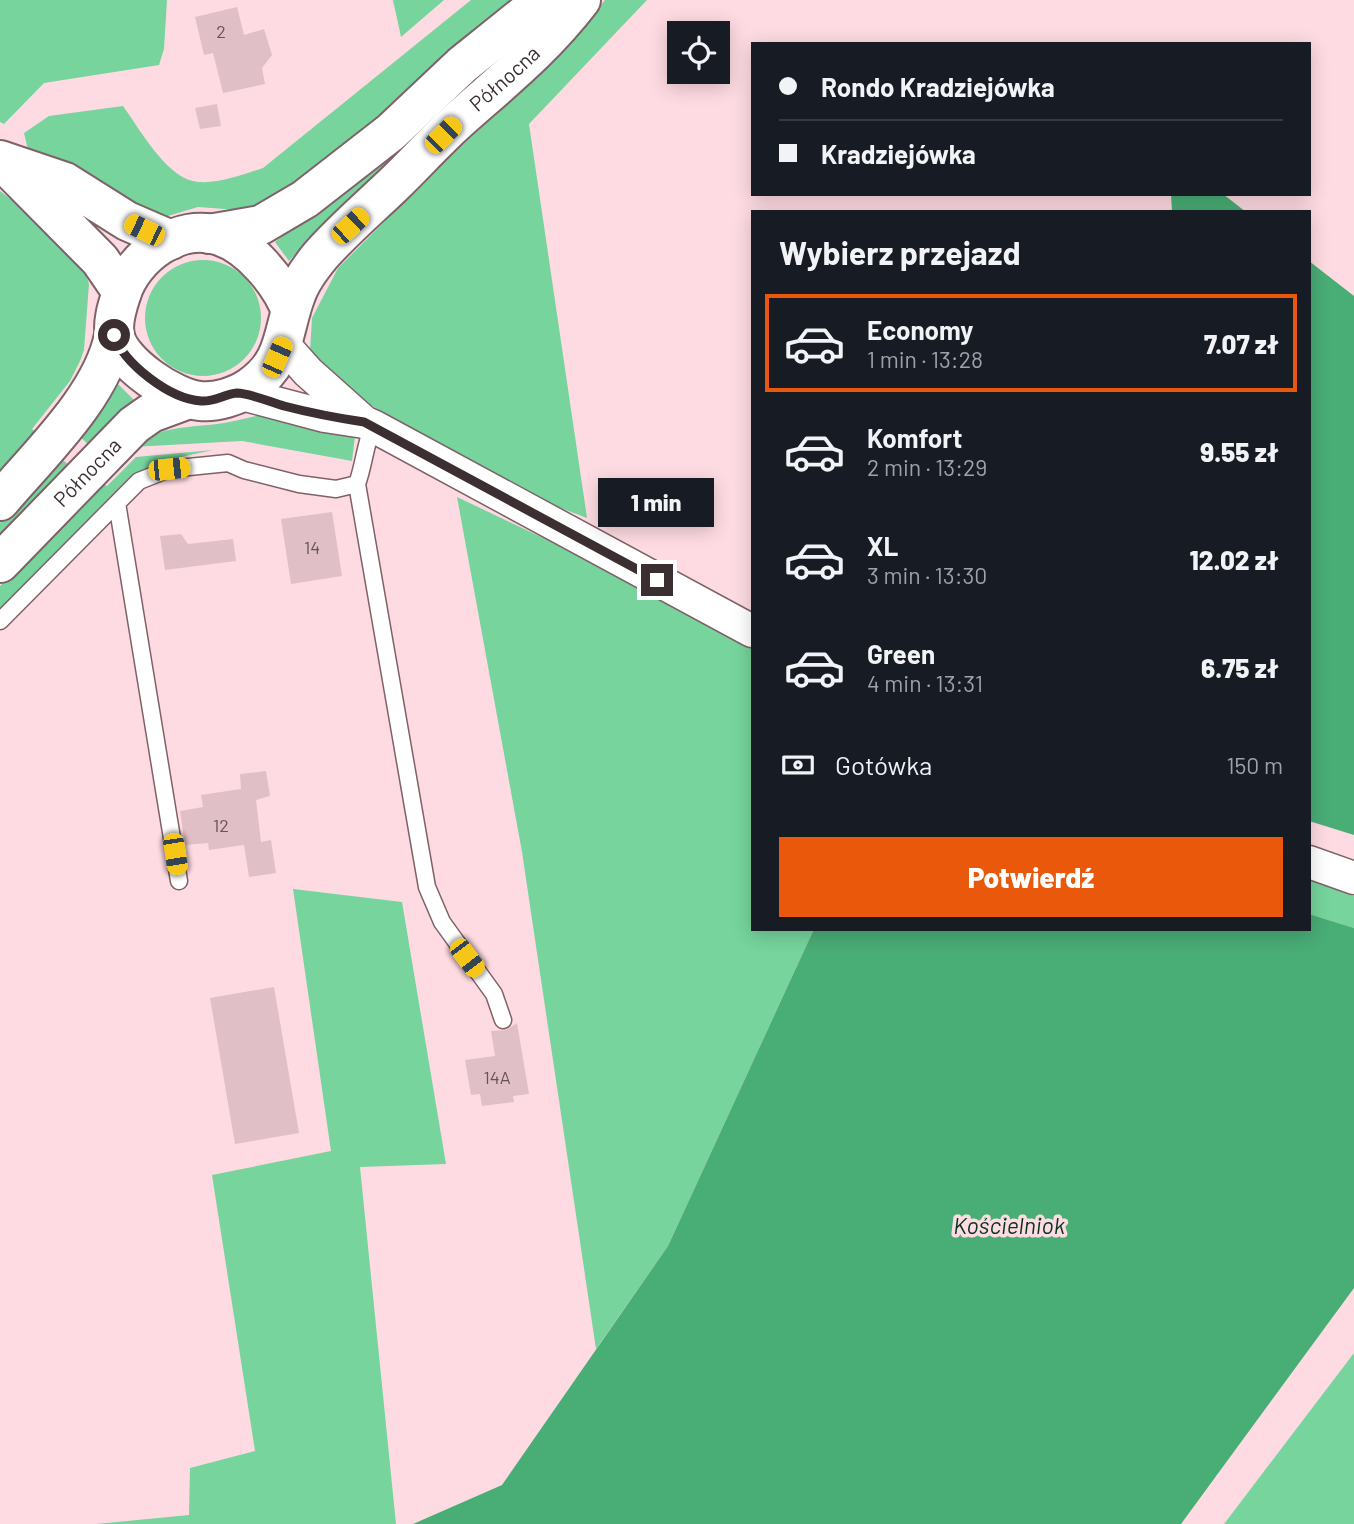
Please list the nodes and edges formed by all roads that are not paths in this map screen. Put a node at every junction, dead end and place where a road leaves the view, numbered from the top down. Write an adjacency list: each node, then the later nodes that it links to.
1 (543, 0): 4 (main road, Północna)
2 (581, 0): 7 (main road, Północna)
3 (1, 160): 5 (main road); 6 (main road)
4 (209, 234): 5 (main road); 7 (main road)
5 (171, 240): 6 (main road)
6 (122, 292): 8 (main road)
7 (287, 327): 9 (main road); 11 (street)
8 (114, 335): 10 (main road); 13 (main road)
9 (238, 393): 10 (main road); 11 (street)
10 (189, 399): 15 (main road, Północna)
11 (368, 424): 12 (lane); 17 (street)
12 (356, 484): 14 (lane); 21 (lane)
13 (0, 501)
14 (117, 503): 16 (lane); 20 (lane)
15 (0, 564)
16 (0, 621)
17 (751, 630)
18 (1311, 863): 19 (street)
19 (1354, 878)
20 (179, 881)
21 (503, 1020)

